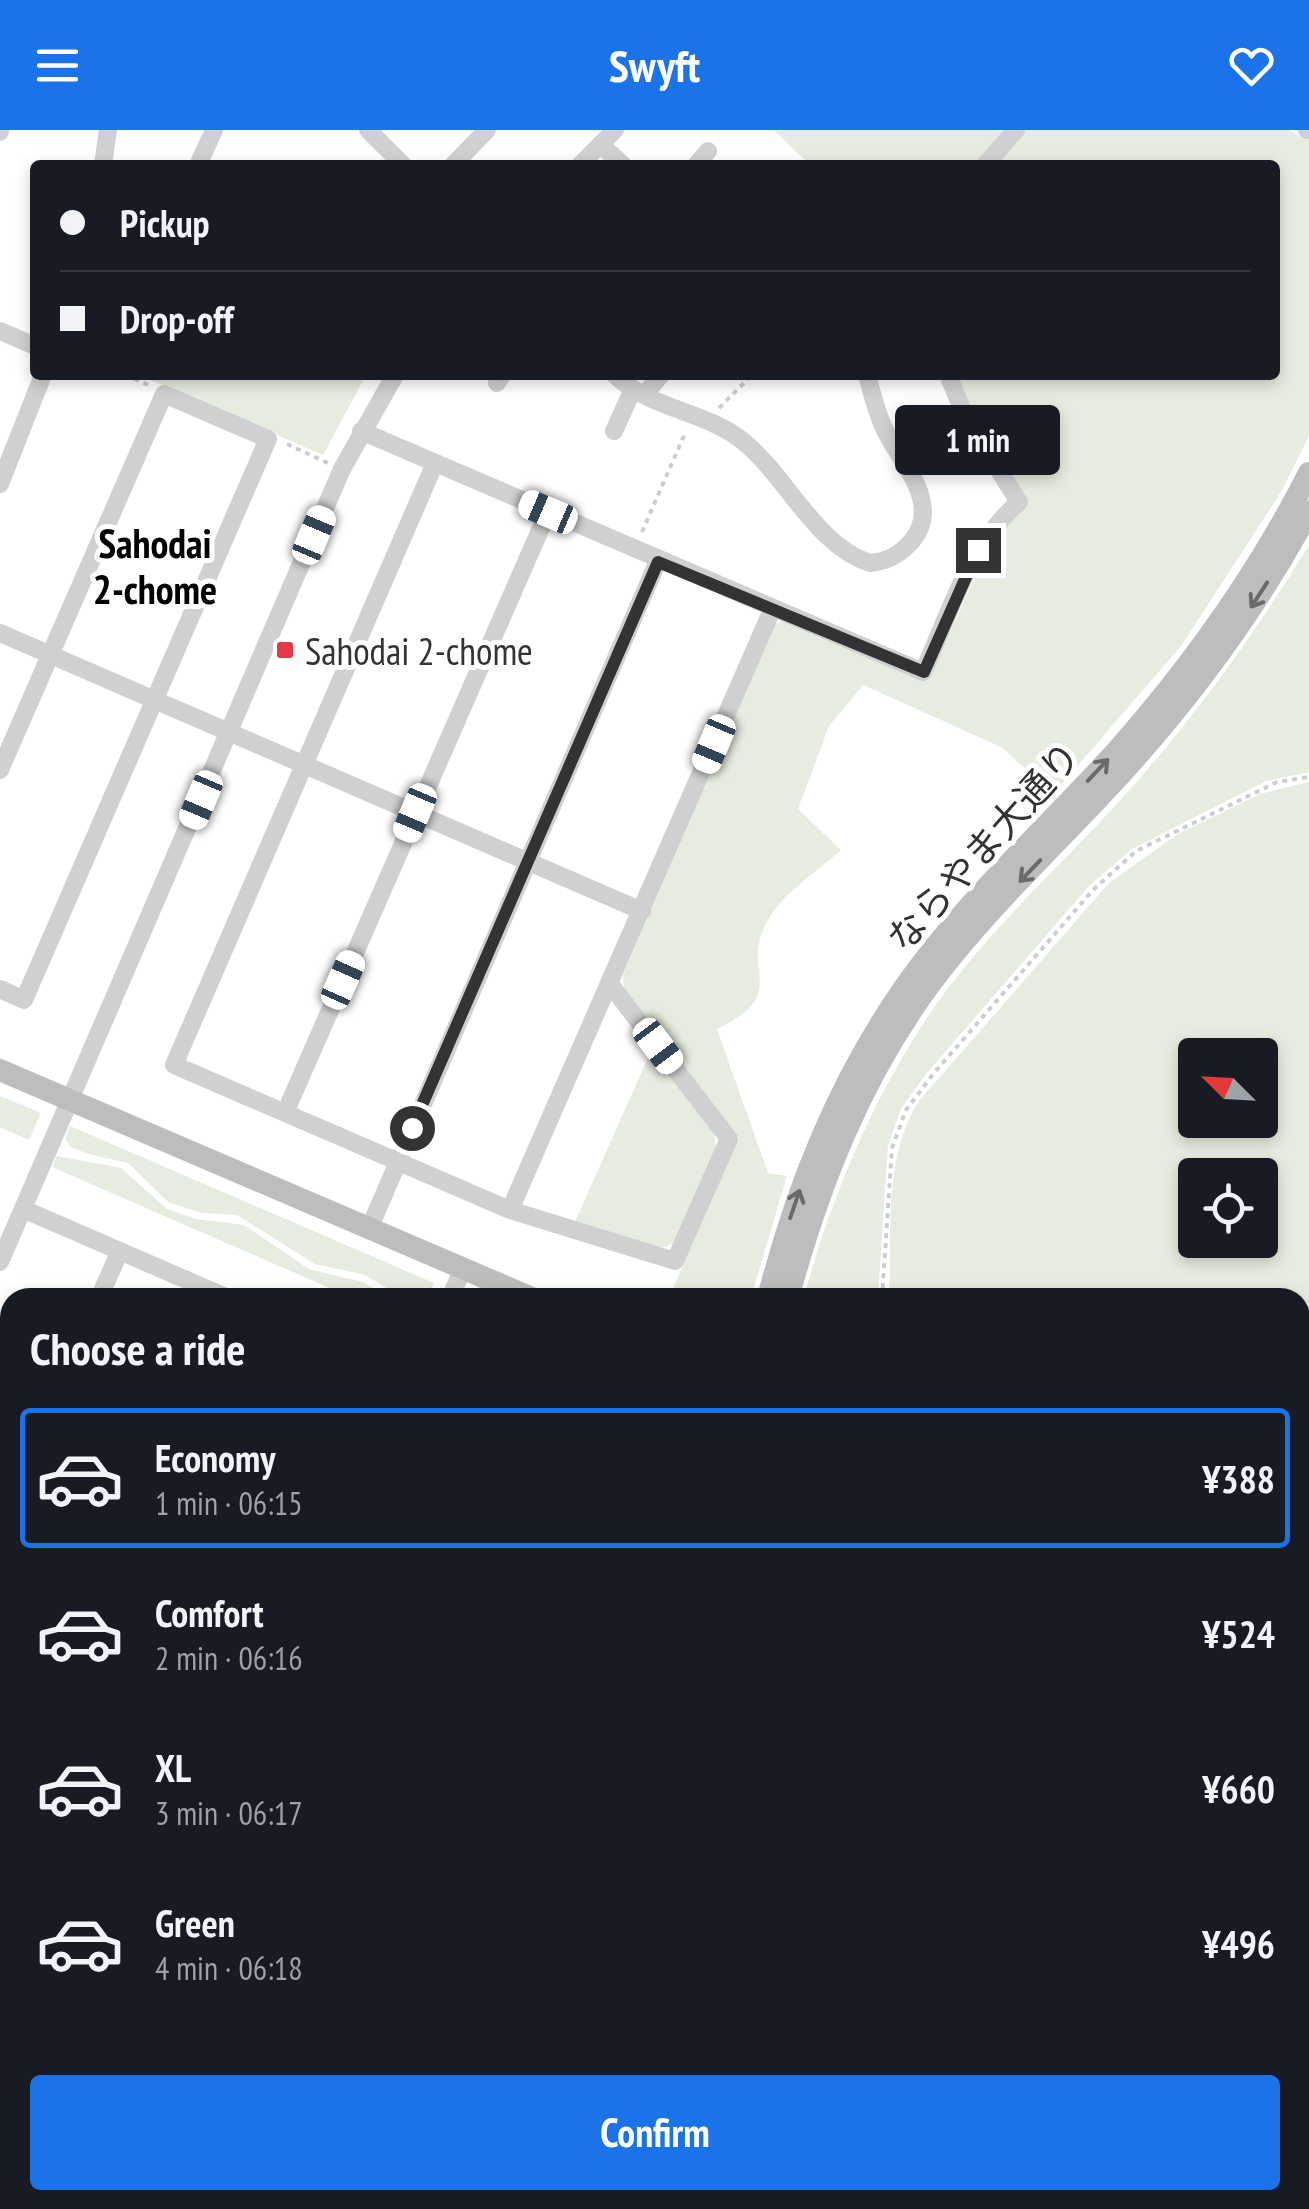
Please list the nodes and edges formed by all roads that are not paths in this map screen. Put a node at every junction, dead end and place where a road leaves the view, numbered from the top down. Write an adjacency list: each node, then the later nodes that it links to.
1 (108, 130): 8 (street)
2 (214, 130): 9 (street)
3 (368, 130): 10 (street)
4 (487, 130): 11 (street)
5 (615, 130): 7 (street)
6 (1016, 130): 14 (street)
7 (601, 145): 12 (street); 13 (street)
8 (104, 160)
9 (200, 160)
10 (398, 160)
11 (458, 160)
12 (585, 160)
13 (618, 160)
14 (989, 160)
15 (0, 331): 16 (street)
16 (30, 344)
17 (41, 380): 28 (street)
18 (392, 380): 25 (street)
19 (622, 380): 23 (street)
20 (654, 380): 23 (street)
21 (869, 380): 23 (street)
22 (950, 380): 32 (street)
23 (638, 392): 24 (street)
24 (614, 430)
25 (361, 431): 26 (street); 36 (street)
26 (435, 464): 30 (street); 37 (street)
27 (1309, 473): 58 (street, ならやま大通り, one-way to 27)
28 (0, 484)
29 (1309, 511): 59 (street, ならやま大通り, one-way to 59)
30 (548, 512): 31 (street); 39 (street)
31 (658, 562): 32 (street); 40 (street)
32 (772, 610): 41 (street)
33 (0, 633): 34 (street)
34 (50, 654): 35 (street); 35 (street); 38 (street)
35 (156, 700): 36 (street); 43 (street)
36 (230, 733): 37 (street); 45 (street)
37 (304, 765): 39 (street); 46 (street)
38 (0, 770)
39 (415, 813): 40 (street); 46 (street)
40 (528, 862): 41 (street); 47 (street)
41 (642, 911): 42 (street)
42 (610, 984): 49 (street); 49 (street)
43 (0, 990)
44 (0, 1070): 45 (street)
45 (70, 1100): 48 (street); 50 (street)
46 (285, 1113): 47 (street)
47 (397, 1162): 49 (street); 50 (street)
48 (23, 1208): 51 (street); 52 (street)
49 (510, 1210)
50 (369, 1230): 53 (street)
51 (120, 1251): 54 (street); 55 (street)
52 (0, 1262)
53 (462, 1271): 56 (street); 57 (street)
54 (103, 1288)
55 (205, 1288)
56 (454, 1288)
57 (506, 1288)
58 (771, 1288)
59 (791, 1288)

